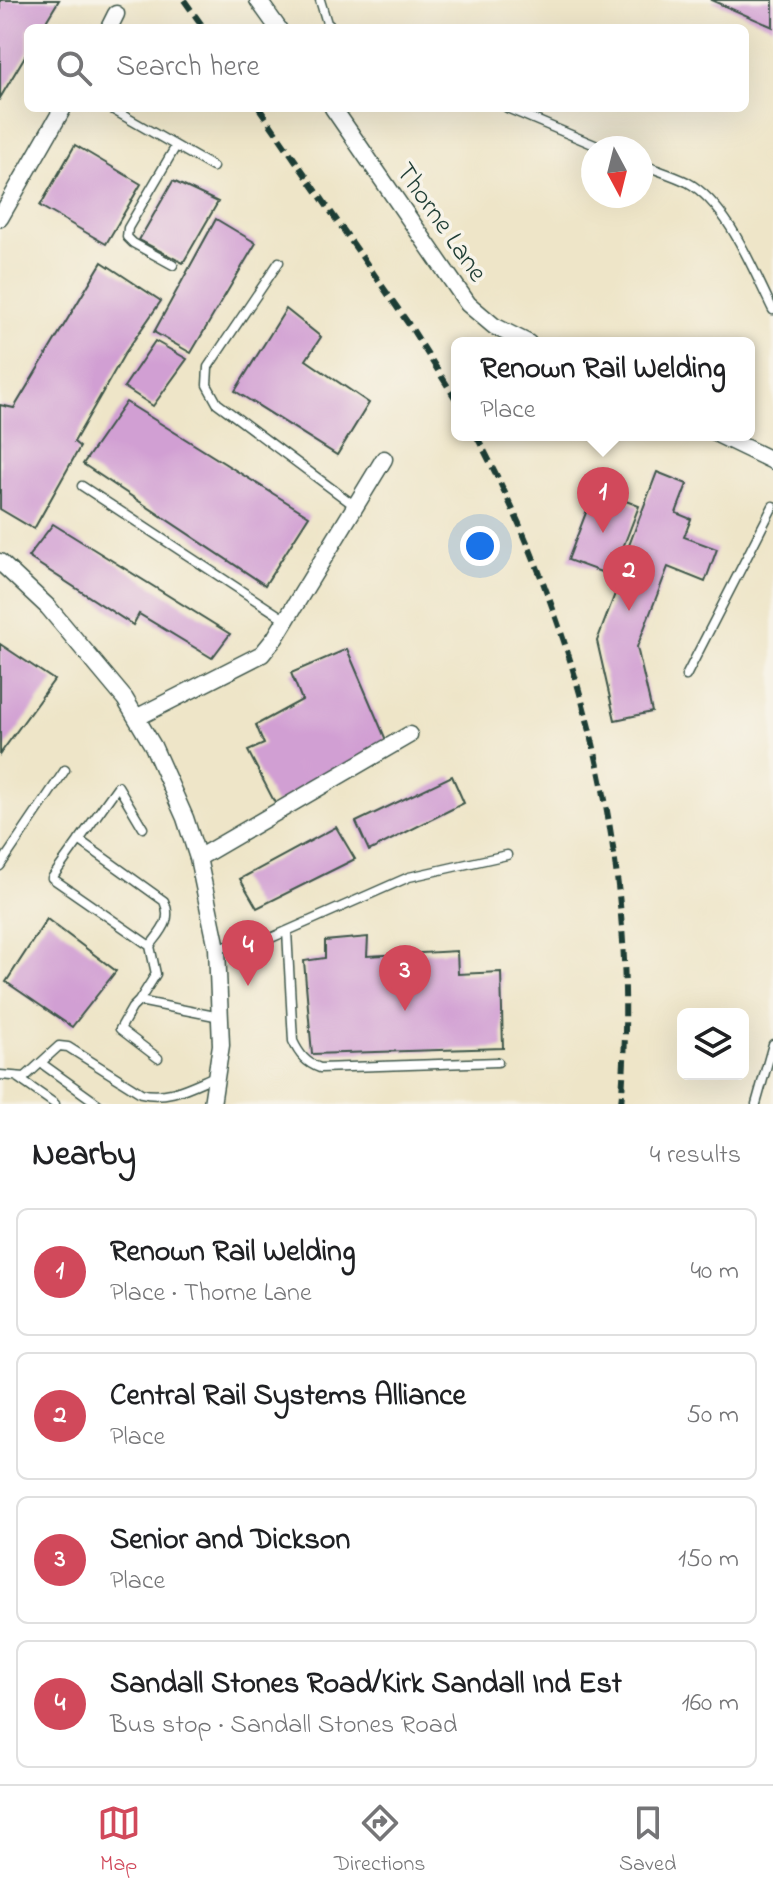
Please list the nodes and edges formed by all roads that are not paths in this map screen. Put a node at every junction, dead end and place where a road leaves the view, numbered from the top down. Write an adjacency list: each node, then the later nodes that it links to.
1 (258, 0): 3 (street)
2 (320, 0): 4 (lane)
3 (275, 24)
4 (328, 24)
5 (61, 112): 13 (street)
6 (117, 112): 10 (lane)
7 (336, 112): 17 (street, Thorne Lane)
8 (516, 112): 9 (lane)
9 (581, 139)
10 (176, 146): 11 (lane); 15 (lane)
11 (213, 167)
12 (653, 169): 16 (lane)
13 (0, 218)
14 (279, 262): 22 (lane)
15 (173, 265)
16 (773, 310)
17 (516, 337)
18 (731, 441): 20 (street)
19 (384, 459): 22 (street)
20 (773, 461)
21 (82, 486): 25 (lane)
22 (355, 506): 25 (street)
23 (773, 506): 26 (lane)
24 (0, 562): 27 (street)
25 (286, 620): 27 (street)
26 (686, 676)
27 (138, 717): 33 (street)
28 (409, 735): 33 (street)
29 (65, 770): 34 (lane)
30 (143, 828): 31 (lane)
31 (79, 840): 36 (lane); 36 (lane)
32 (507, 855): 35 (lane)
33 (198, 858): 37 (street)
34 (0, 866)
35 (287, 931): 37 (lane); 42 (lane)
36 (150, 946): 38 (lane)
37 (217, 948): 39 (street)
38 (139, 1001): 39 (lane); 41 (lane)
39 (220, 1017): 45 (street)
40 (773, 1044): 50 (lane)
41 (158, 1058)
42 (498, 1062)
43 (41, 1063): 45 (lane); 46 (lane); 48 (lane)
44 (0, 1075): 46 (lane)
45 (216, 1075): 49 (street)
46 (18, 1078): 47 (lane)
47 (55, 1104)
48 (98, 1104)
49 (212, 1104)
50 (756, 1104)

